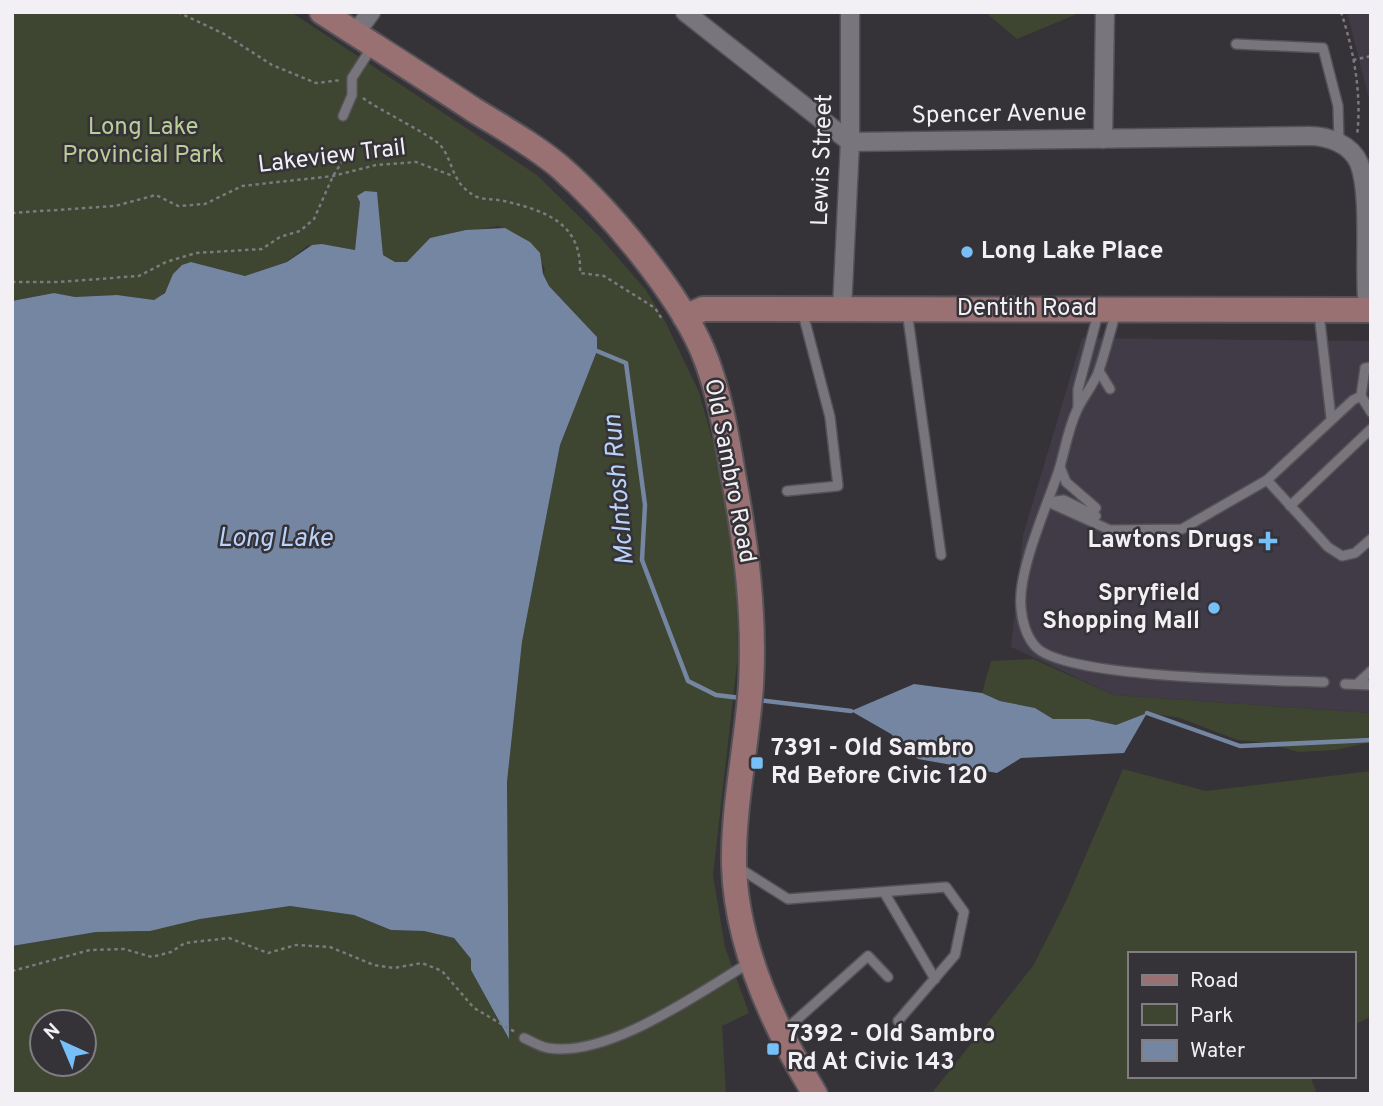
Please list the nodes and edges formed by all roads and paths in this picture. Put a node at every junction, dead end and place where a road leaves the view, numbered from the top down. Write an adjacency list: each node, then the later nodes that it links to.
1 (178, 12): 12 (path)
2 (323, 12): 8 (main road, Old Sambro Road)
3 (371, 12): 8 (street)
4 (685, 12): 16 (street)
5 (850, 12): 16 (street, Lewis Street)
6 (1105, 12): 15 (street)
7 (1340, 12): 11 (path)
8 (364, 39): 13 (lane); 32 (main road, Old Sambro Road)
9 (1236, 44): 17 (lane)
10 (1371, 56): 11 (path)
11 (1353, 60): 18 (path)
12 (346, 70)
13 (352, 89): 14 (lane); 21 (path, Lakeview Trail)
14 (343, 116)
15 (1103, 139): 16 (street, Spencer Avenue); 17 (street, Spencer Avenue)
16 (850, 142): 27 (street, Lewis Street)
17 (1339, 143): 18 (street, Spencer Avenue)
18 (1354, 155): 23 (street)
19 (345, 157): 20 (path)
20 (333, 176): 21 (path, Lakeview Trail); 22 (path, Lakeview Trail); 24 (path)
21 (453, 176): 25 (path, Lakeview Trail)
22 (12, 213)
23 (1367, 267): 30 (street)
24 (12, 282)
25 (654, 308)
26 (802, 309): 27 (main road, Dentith Road); 32 (main road, Dentith Road); 43 (lane)
27 (842, 309): 28 (main road, Dentith Road)
28 (907, 309): 29 (main road, Dentith Road); 48 (lane)
29 (1108, 310): 31 (main road, Dentith Road); 34 (lane); 37 (lane)
30 (1369, 310): 31 (main road, Dentith Road)
31 (1319, 311): 39 (lane)
32 (685, 317): 54 (main road, Old Sambro Road)
33 (1371, 367): 36 (lane)
34 (1099, 370): 35 (lane); 37 (lane)
35 (1111, 389)
36 (1361, 396): 38 (lane); 39 (lane)
37 (1078, 407): 41 (lane)
38 (1371, 412)
39 (1331, 418): 42 (lane)
40 (1371, 429): 45 (lane)
41 (1060, 467): 44 (lane); 46 (lane)
42 (1267, 480): 45 (lane); 46 (lane)
43 (787, 491)
44 (1048, 502): 46 (lane); 50 (lane)
45 (1290, 506): 47 (lane)
46 (1096, 516)
47 (1371, 539)
48 (941, 555)
49 (1371, 671): 52 (lane)
50 (1324, 682)
51 (1345, 684): 52 (lane)
52 (1357, 684): 53 (lane)
53 (1371, 685)
54 (734, 865): 55 (lane); 56 (main road, Old Sambro Road)
55 (884, 892): 59 (lane); 59 (lane)
56 (754, 960): 61 (main road, Old Sambro Road); 62 (lane)
57 (12, 971): 62 (path)
58 (888, 977): 61 (lane)
59 (935, 979): 60 (lane)
60 (898, 1021)
61 (782, 1033): 63 (main road, Old Sambro Road)
62 (524, 1038)
63 (815, 1094)

